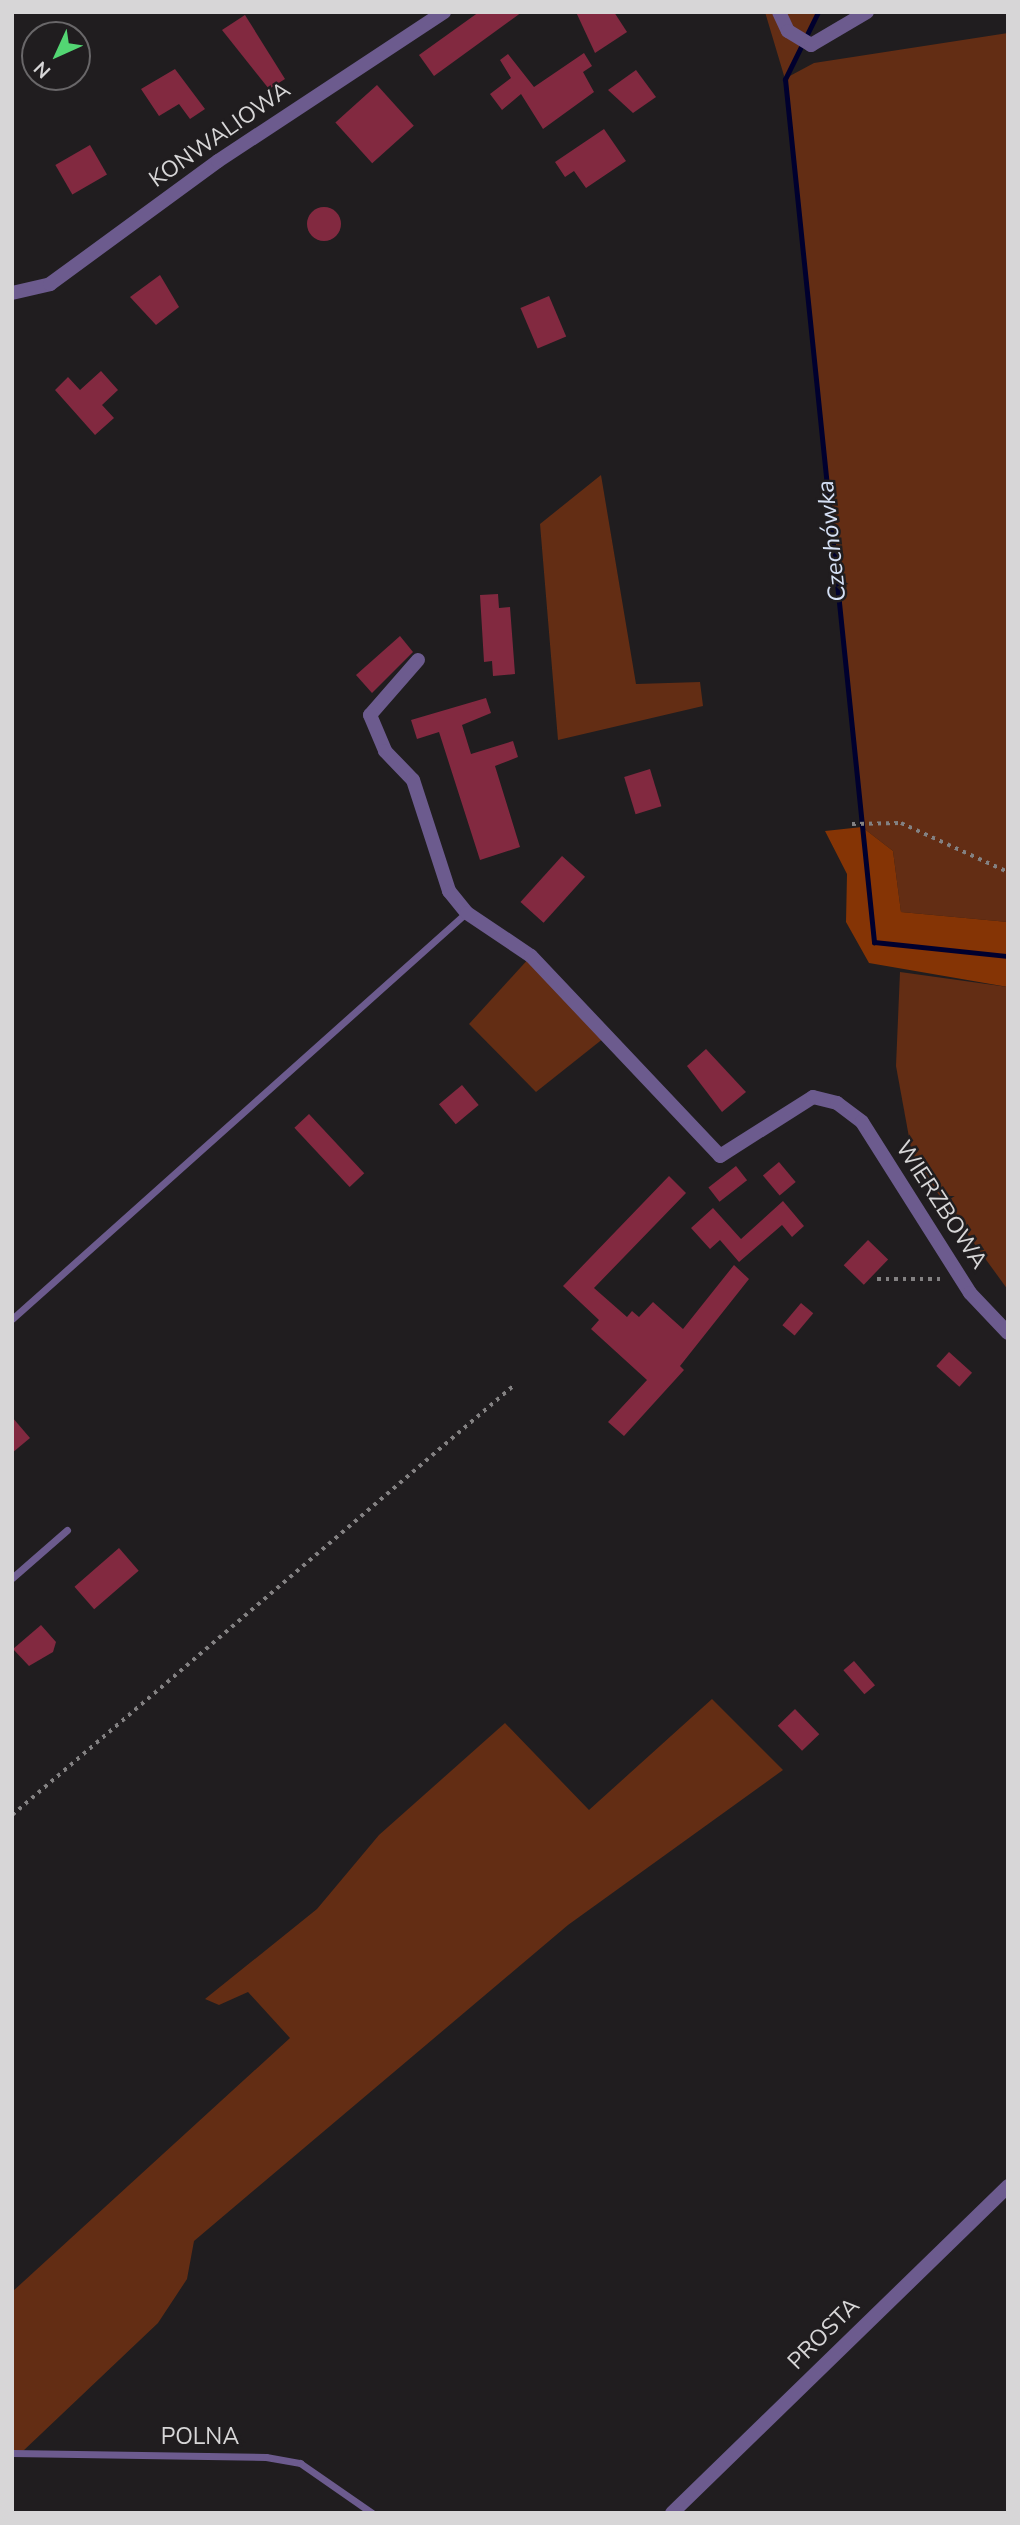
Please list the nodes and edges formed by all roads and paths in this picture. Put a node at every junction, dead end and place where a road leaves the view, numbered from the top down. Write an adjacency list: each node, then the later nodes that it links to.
1 (444, 12): 4 (street, KONWALIOWA)
2 (779, 12): 3 (street)
3 (867, 12)
4 (18, 293)
5 (418, 660): 8 (street)
6 (852, 824): 7 (path)
7 (1008, 872)
8 (467, 913): 11 (lane); 12 (street, WIERZBOWA)
9 (877, 1279): 10 (path)
10 (946, 1279)
11 (12, 1318)
12 (1008, 1333)
13 (513, 1386): 16 (path)
14 (67, 1530): 15 (lane)
15 (12, 1578)
16 (12, 1815)
17 (1008, 2186): 20 (street, PROSTA)
18 (12, 2453): 19 (lane, POLNA)
19 (372, 2513)
20 (672, 2513)

